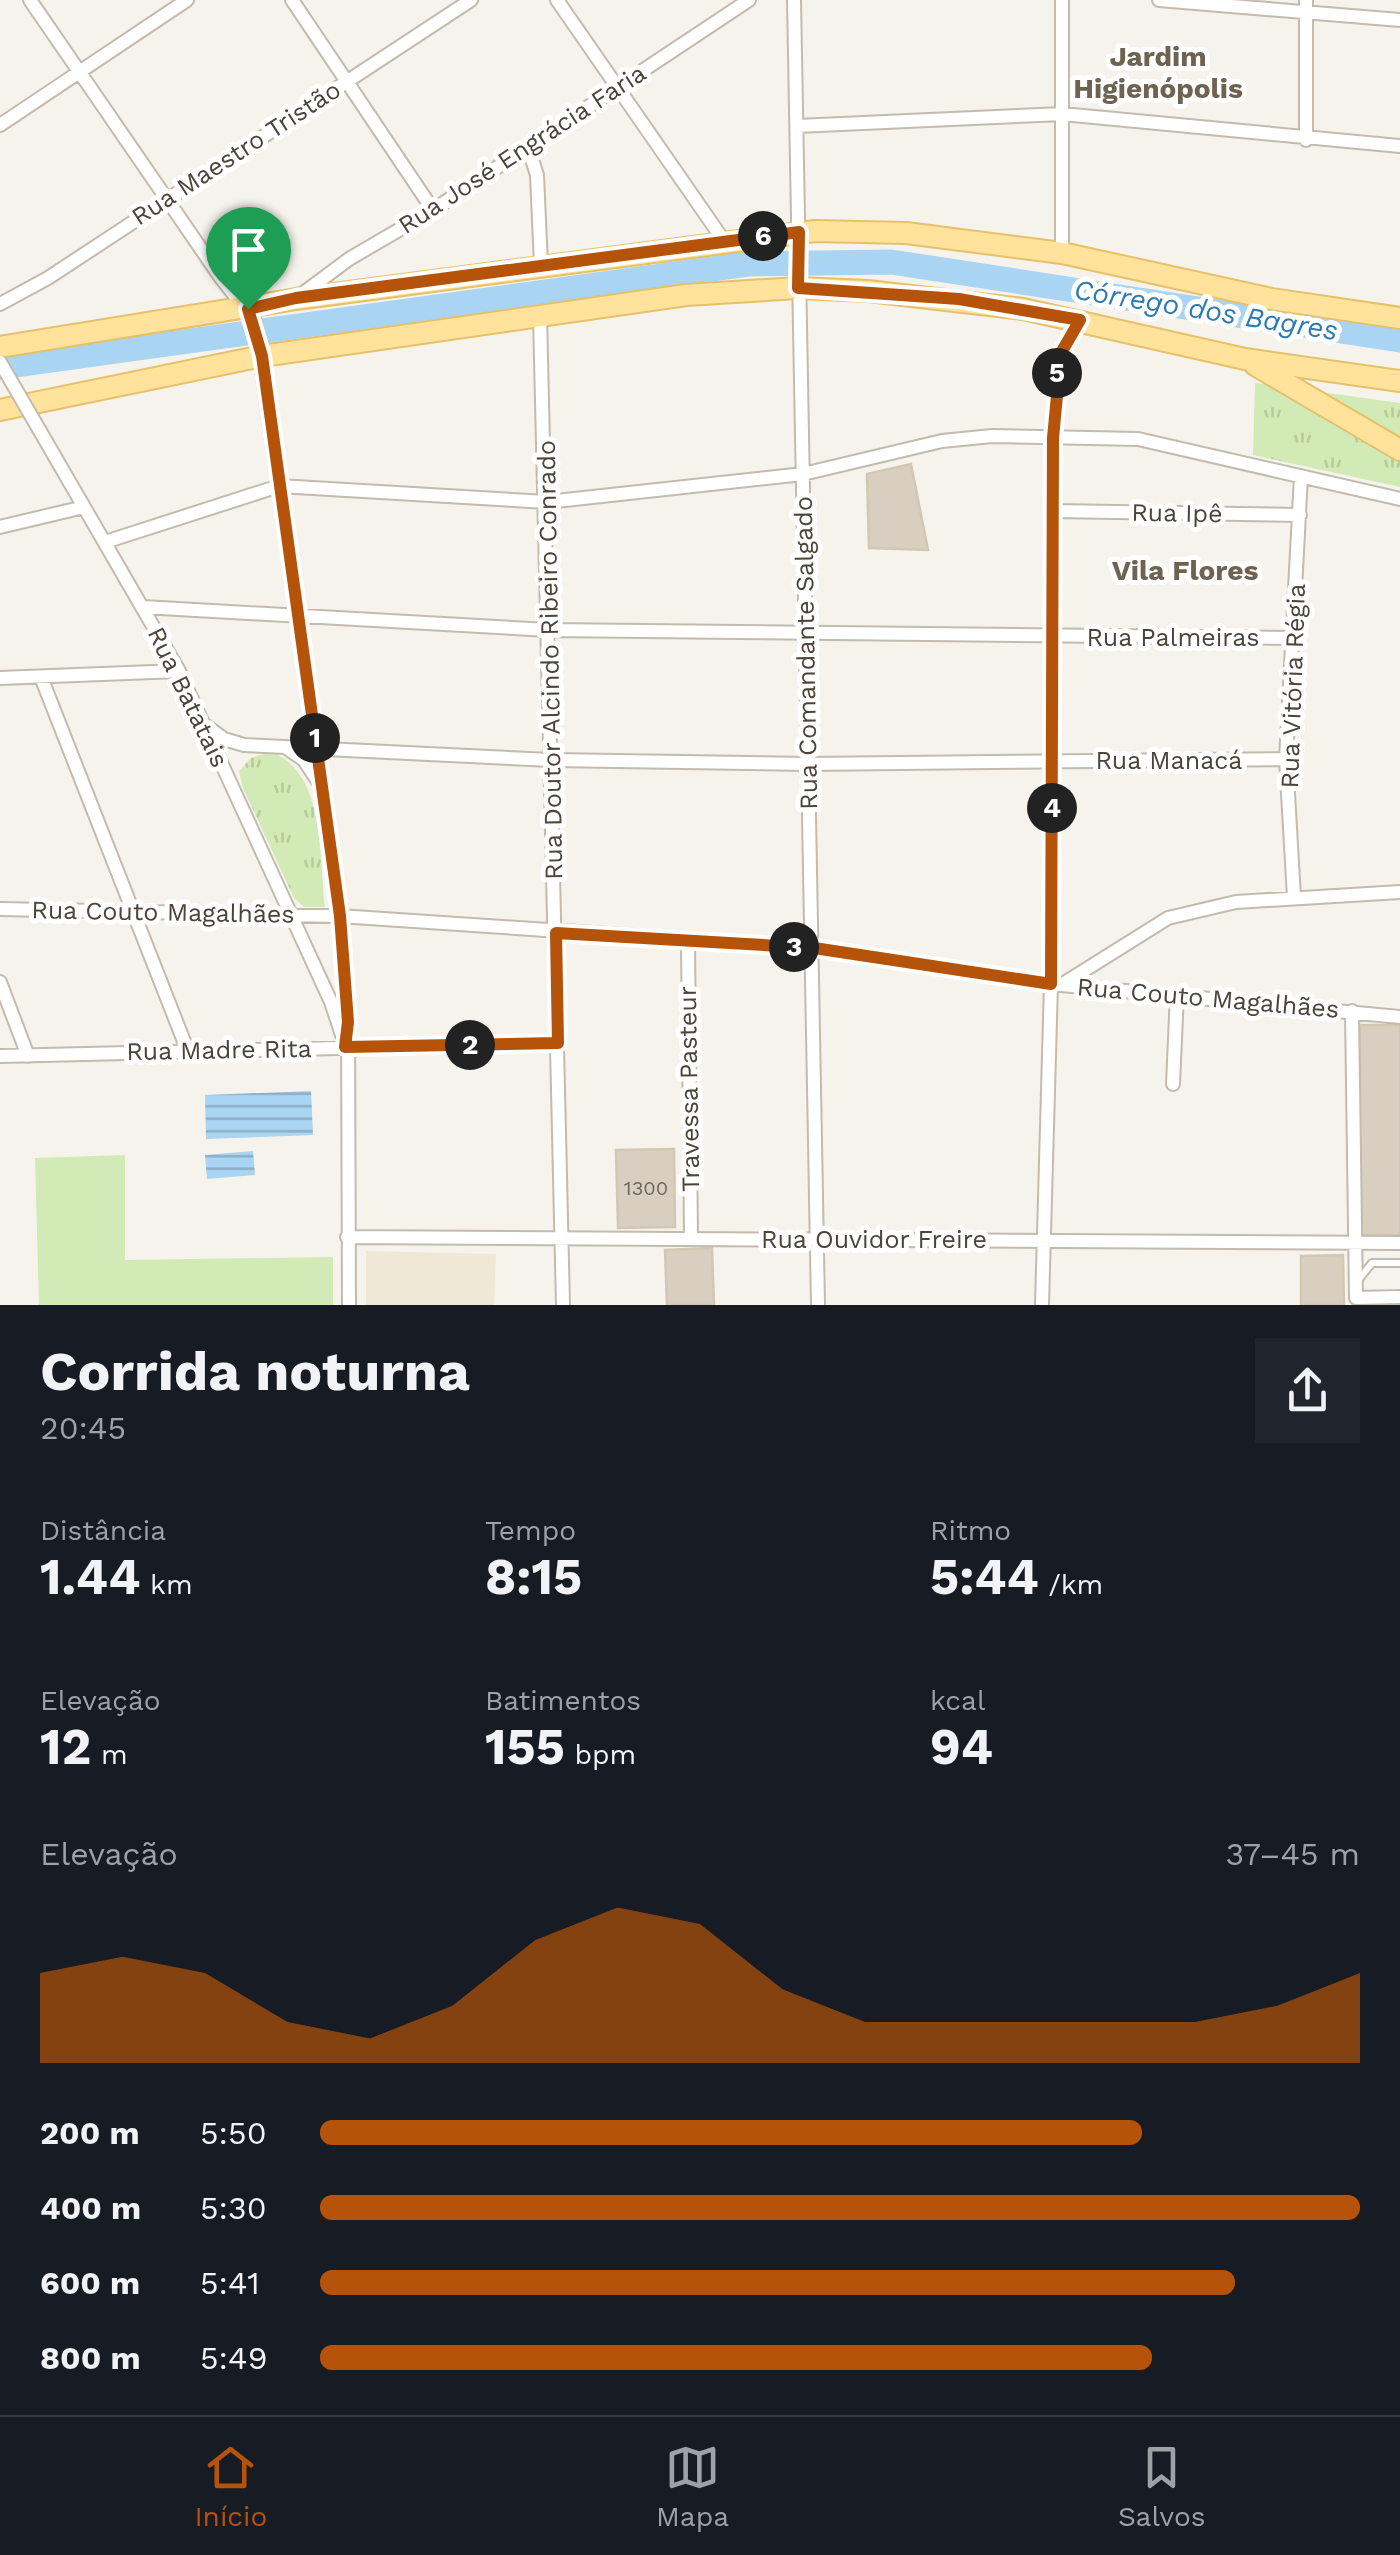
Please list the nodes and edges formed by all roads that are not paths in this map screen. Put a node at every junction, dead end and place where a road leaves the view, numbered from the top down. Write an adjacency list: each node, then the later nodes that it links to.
1 (30, 0): 12 (street)
2 (187, 0): 12 (street)
3 (292, 0): 13 (street)
4 (472, 0): 13 (street, Rua Maestro Tristão)
5 (557, 0): 14 (street)
6 (749, 0): 14 (street, Rua José Engrácia Faria)
7 (794, 0): 17 (street, Rua Comandante Salgado)
8 (1062, 0): 15 (street)
9 (1159, 0): 10 (street)
10 (1306, 5): 11 (street); 18 (street)
11 (1400, 20)
12 (78, 74): 16 (street); 21 (street)
13 (348, 80): 21 (street, Rua Maestro Tristão); 22 (street)
14 (620, 86): 20 (street, Rua José Engrácia Faria); 23 (street)
15 (1062, 114): 17 (street); 18 (street); 25 (street)
16 (0, 126)
17 (796, 126): 24 (street, Rua Comandante Salgado)
18 (1306, 140): 19 (street)
19 (1400, 146)
20 (528, 147): 22 (street, Rua José Engrácia Faria); 26 (street)
21 (166, 199): 29 (street, Rua Maestro Tristão); 30 (street)
22 (434, 210): 28 (street, Rua José Engrácia Faria)
23 (724, 240): 24 (main road); 26 (main road)
24 (799, 240): 25 (main road); 27 (street, Rua Comandante Salgado)
25 (1062, 254): 32 (main road)
26 (541, 265): 28 (main road)
27 (798, 284): 31 (main road); 33 (main road); 42 (street, Rua Comandante Salgado)
28 (296, 298): 30 (main road)
29 (0, 304)
30 (252, 315): 34 (main road); 35 (street)
31 (540, 315): 35 (main road); 46 (street, Rua Doutor Alcindo Ribeiro Conrado)
32 (1400, 318)
33 (1080, 320): 36 (main road); 40 (street)
34 (0, 347)
35 (261, 352): 39 (main road); 44 (street)
36 (1245, 359): 38 (main road); 41 (main road)
37 (0, 362): 47 (street, Rua Batatais, bridge)
38 (1400, 382)
39 (0, 410)
40 (1053, 438): 42 (street); 43 (street); 48 (street)
41 (1400, 450)
42 (803, 474): 46 (street); 55 (street, Rua Comandante Salgado)
43 (1302, 476): 45 (street); 49 (street, Rua Vitória Régia)
44 (280, 486): 46 (street); 51 (street); 53 (street)
45 (1400, 499)
46 (547, 502): 54 (street, Rua Doutor Alcindo Ribeiro Conrado)
47 (84, 506): 50 (street); 51 (street, Rua Batatais)
48 (1054, 512): 49 (street, Rua Ipê); 56 (street)
49 (1300, 515): 57 (street, Rua Vitória Régia)
50 (0, 527)
51 (105, 542): 52 (street, Rua Batatais)
52 (142, 607): 53 (street, Rua Palmeiras); 58 (street, Rua Batatais)
53 (300, 619): 54 (street, Rua Palmeiras); 61 (street)
54 (548, 630): 55 (street, Rua Palmeiras); 67 (street, Rua Doutor Alcindo Ribeiro Conrado)
55 (804, 635): 56 (street, Rua Palmeiras); 69 (street, Rua Comandante Salgado)
56 (1054, 636): 57 (street, Rua Palmeiras); 68 (street)
57 (1293, 638): 66 (street, Rua Vitória Régia)
58 (178, 671): 59 (street); 62 (street, Rua Batatais)
59 (40, 677): 60 (street); 75 (street)
60 (0, 678)
61 (313, 722): 64 (street); 65 (street)
62 (204, 725): 63 (street); 70 (street, Rua Batatais)
63 (244, 745): 64 (street, Rua Manacá); 70 (street)
64 (289, 746): 65 (street, Rua Manacá); 71 (street)
65 (316, 746): 67 (street, Rua Manacá); 71 (street)
66 (1286, 759): 68 (street, Rua Manacá); 73 (street, Rua Vitória Régia)
67 (552, 760): 69 (street, Rua Manacá); 78 (street, Rua Doutor Alcindo Ribeiro Conrado)
68 (1053, 760): 69 (street, Rua Manacá); 82 (street)
69 (807, 764): 80 (street, Rua Comandante Salgado)
70 (224, 769): 76 (street, Rua Batatais)
71 (322, 789): 77 (street)
72 (1400, 892): 73 (street)
73 (1294, 897): 82 (street)
74 (0, 909): 75 (street, Rua Couto Magalhães)
75 (132, 910): 76 (street, Rua Couto Magalhães); 88 (street)
76 (291, 915): 77 (street, Rua Couto Magalhães); 87 (street, Rua Batatais)
77 (340, 916): 78 (street, Rua Couto Magalhães); 87 (street)
78 (556, 933): 79 (street, Rua Couto Magalhães); 86 (street, Rua Doutor Alcindo Ribeiro Conrado)
79 (688, 941): 80 (street, Rua Couto Magalhães); 93 (street, Travessa Pasteur)
80 (814, 948): 82 (street, Rua Couto Magalhães); 94 (street, Rua Comandante Salgado)
81 (0, 982): 90 (street)
82 (1056, 984): 83 (street, Rua Couto Magalhães); 96 (street)
83 (1178, 994): 84 (street, Rua Couto Magalhães); 91 (street)
84 (1352, 1011): 85 (street, Rua Couto Magalhães); 97 (street)
85 (1400, 1017)
86 (558, 1043): 87 (street, Rua Madre Rita); 95 (street, Rua Doutor Alcindo Ribeiro Conrado)
87 (345, 1047): 88 (street, Rua Madre Rita); 92 (street)
88 (188, 1049): 90 (street, Rua Madre Rita)
89 (0, 1056): 90 (street, Rua Madre Rita)
90 (28, 1056)
91 (1174, 1084)
92 (347, 1236): 95 (street, Rua Ouvidor Freire); 102 (street)
93 (691, 1237): 94 (street, Rua Ouvidor Freire); 95 (street, Rua Ouvidor Freire)
94 (818, 1238): 96 (street, Rua Ouvidor Freire); 104 (street, Rua Comandante Salgado)
95 (562, 1239): 103 (street, Rua Doutor Alcindo Ribeiro Conrado)
96 (1043, 1240): 97 (street, Rua Ouvidor Freire); 105 (street)
97 (1354, 1241): 98 (street, Rua Ouvidor Freire); 100 (street)
98 (1393, 1241)
99 (1400, 1263): 100 (lane)
100 (1355, 1291): 101 (street)
101 (1400, 1297)
102 (349, 1305)
103 (563, 1305)
104 (818, 1305)
105 (1042, 1305)

